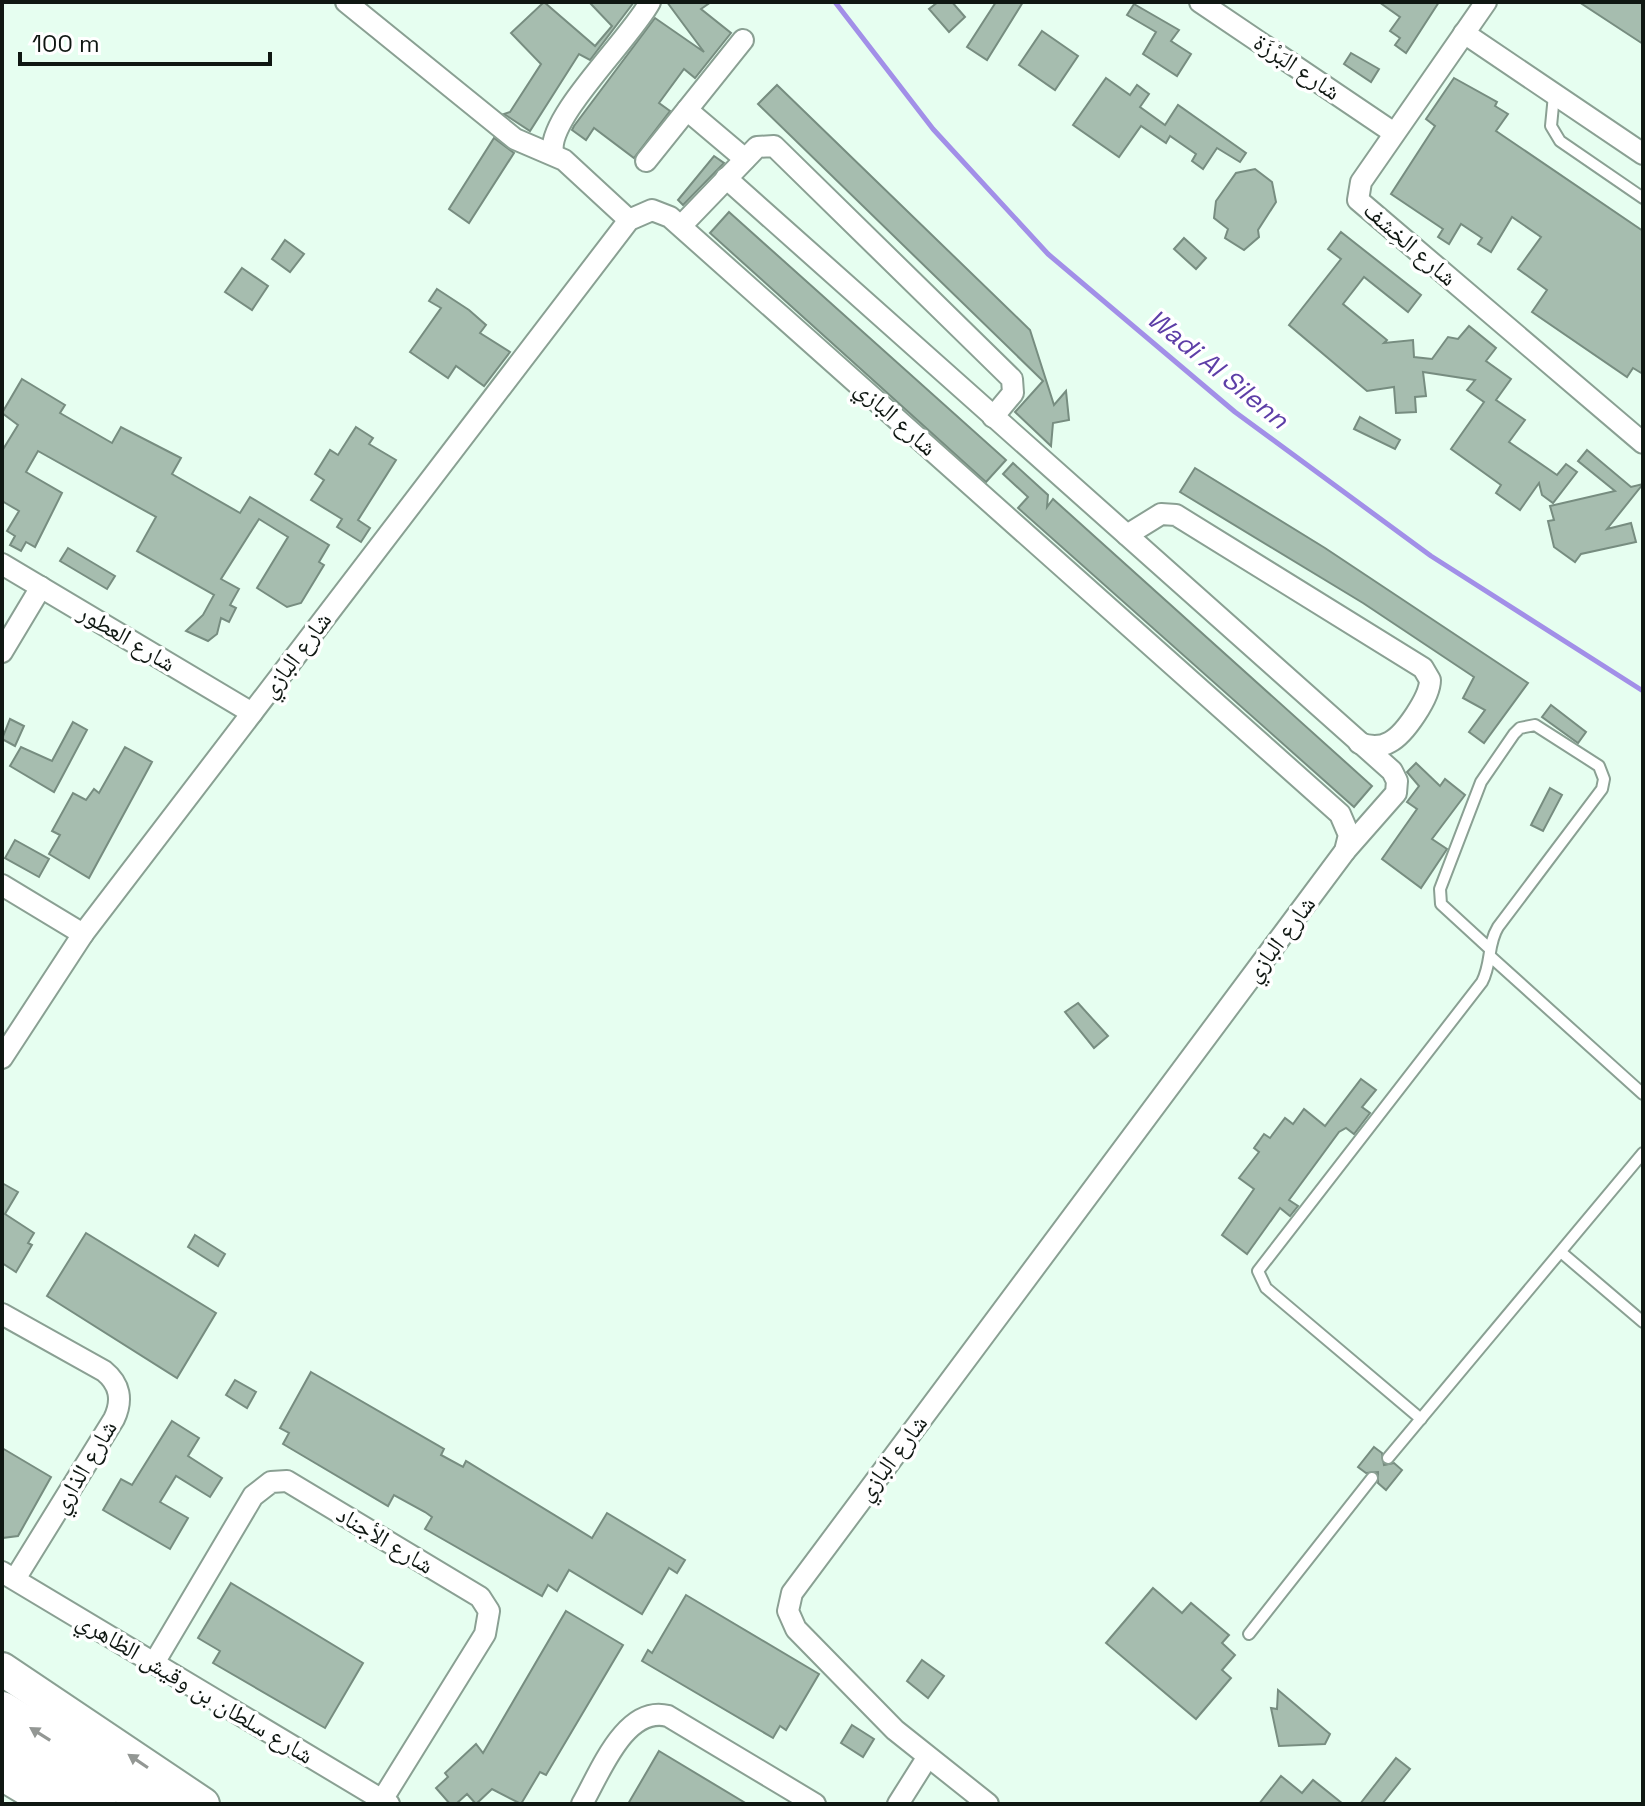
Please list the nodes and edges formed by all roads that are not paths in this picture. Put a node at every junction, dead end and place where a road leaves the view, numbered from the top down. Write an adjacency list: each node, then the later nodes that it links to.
1 (346, 2): 10 (street)
2 (650, 2): 10 (street)
3 (1200, 2): 9 (street, شارع البَرْزَة)
4 (1486, 2): 5 (street, شارع الخِشف)
5 (1464, 33): 7 (street); 9 (street, شارع الخِشف)
6 (743, 40): 8 (street)
7 (1554, 94): 11 (street); 15 (lane)
8 (687, 110): 12 (street); 13 (street)
9 (1394, 133): 19 (street, شارع الخِشف)
10 (553, 153): 16 (street)
11 (1643, 154)
12 (745, 159): 14 (street); 18 (street)
13 (646, 161)
14 (726, 178): 17 (street); 18 (street)
15 (1643, 198)
16 (629, 220): 17 (street, شارع البازي); 24 (street, شارع البازي)
17 (681, 226): 26 (street, شارع البازي)
18 (993, 417): 20 (street)
19 (1643, 443)
20 (1127, 535): 25 (street); 25 (street)
21 (2, 564): 22 (street, شارع العطور)
22 (41, 587): 23 (street); 24 (street, شارع العطور)
23 (2, 652)
24 (252, 713): 28 (street, شارع البازي)
25 (1358, 743): 26 (street)
26 (1345, 851): 45 (street, شارع البازي)
27 (2, 885): 28 (street)
28 (83, 934): 30 (street, شارع البازي)
29 (1490, 953): 29 (lane); 31 (lane); 36 (lane)
30 (2, 1058)
31 (1643, 1094)
32 (1643, 1153): 33 (lane)
33 (1562, 1253): 35 (lane); 36 (lane)
34 (2, 1314): 39 (street, شارع الذاري)
35 (1643, 1322)
36 (1421, 1419): 37 (lane)
37 (1388, 1458)
38 (1372, 1478): 40 (lane)
39 (8, 1576): 41 (street, شارع سلطان بن وقيش الظاهري)
40 (1249, 1634)
41 (154, 1663): 47 (street, شارع سلطان بن وقيش الظاهري); 47 (street, شارع الأجناد)
42 (2, 1669): 51 (main road, one-way to 42)
43 (2, 1710): 50 (highway, one-way to 43)
44 (2, 1745): 49 (highway)
45 (927, 1758): 54 (street); 55 (street, شارع البازي)
46 (2, 1774): 48 (main road)
47 (386, 1802)
48 (52, 1804)
49 (98, 1804)
50 (154, 1804)
51 (203, 1804)
52 (582, 1804): 53 (street)
53 (815, 1804)
54 (898, 1804)
55 (988, 1804)

